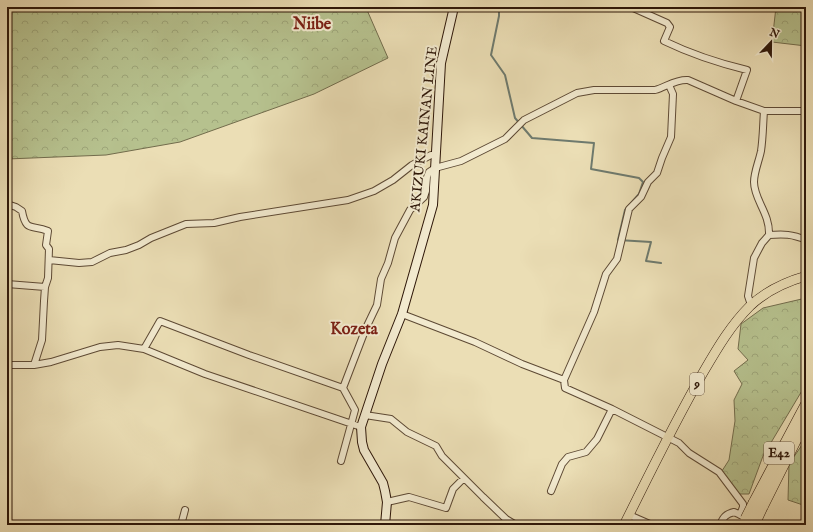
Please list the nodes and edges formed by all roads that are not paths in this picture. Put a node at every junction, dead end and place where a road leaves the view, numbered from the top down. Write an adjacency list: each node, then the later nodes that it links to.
1 (454, 7): 7 (main road, AKIZUKI KAINAN LINE)
2 (631, 7): 4 (street)
3 (669, 85): 4 (street); 8 (street); 21 (street)
4 (736, 101): 5 (street)
5 (764, 111): 6 (street); 10 (street)
6 (806, 111)
7 (436, 154): 8 (main road, AKIZUKI KAINAN LINE); 12 (street)
8 (435, 168): 17 (main road, AKIZUKI KAINAN LINE); 22 (street)
9 (7, 204): 12 (street)
10 (770, 235): 11 (street); 16 (street)
11 (806, 240)
12 (49, 260): 15 (street)
13 (806, 276): 16 (main road, 9)
14 (7, 284): 15 (street)
15 (45, 287): 20 (street)
16 (751, 305): 29 (main road, 9)
17 (402, 314): 21 (street); 25 (main road, AKIZUKI KAINAN LINE)
18 (144, 350): 20 (street); 22 (street); 27 (street)
19 (7, 365): 20 (street)
20 (34, 365)
21 (564, 380): 24 (street)
22 (343, 388): 27 (street)
23 (806, 404): 34 (highway, E42)
24 (612, 409): 29 (street); 32 (street)
25 (365, 415): 28 (main road, AKIZUKI KAINAN LINE); 31 (street)
26 (806, 422): 34 (highway, E42)
27 (351, 424): 28 (street); 30 (street)
28 (361, 427): 33 (main road, AKIZUKI KAINAN LINE)
29 (668, 437): 36 (main road, 9); 37 (street)
30 (341, 462)
31 (464, 478): 33 (street); 40 (street)
32 (551, 491)
33 (386, 502): 39 (main road, AKIZUKI KAINAN LINE)
34 (758, 505): 37 (highway, E42, bridge)
35 (185, 510): 38 (street)
36 (629, 515): 41 (main road, 9); 42 (street)
37 (750, 522): 43 (street)
38 (181, 525)
39 (385, 525)
40 (516, 525)
41 (624, 525)
42 (652, 525)
43 (720, 525)

